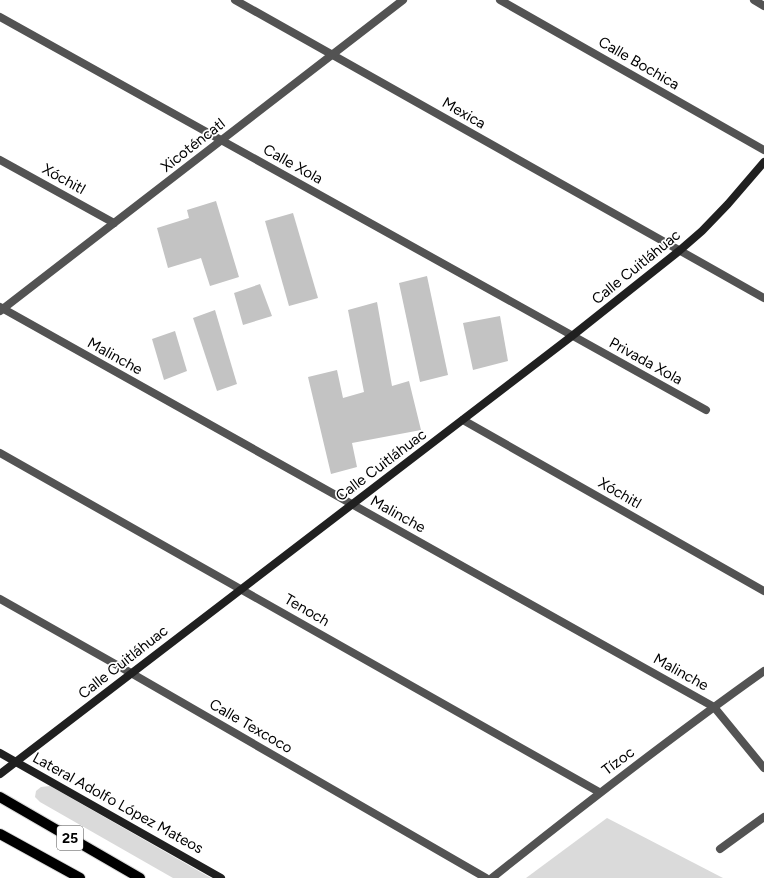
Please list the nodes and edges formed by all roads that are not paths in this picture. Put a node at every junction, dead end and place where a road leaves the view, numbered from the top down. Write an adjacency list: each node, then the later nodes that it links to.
1 (236, 0): 7 (street, Mexica)
2 (403, 0): 7 (street, Xicoténcatl)
3 (500, 0): 9 (street, Calle Bochica)
4 (754, 0): 5 (street)
5 (764, 6)
6 (0, 17): 8 (street, Calle Xola)
7 (332, 54): 8 (street, Xicoténcatl); 13 (street, Mexica)
8 (221, 140): 12 (street, Xicoténcatl); 16 (street, Calle Xola)
9 (764, 150)
10 (0, 160): 12 (street, Xóchitl)
11 (764, 162): 13 (street, Calle Cuitláhuac)
12 (114, 223): 15 (street, Xicoténcatl)
13 (679, 251): 14 (street, Mexica); 16 (street, Calle Cuitláhuac)
14 (764, 298)
15 (1, 309): 20 (street, Malinche)
16 (572, 336): 17 (street, Privada Xola); 18 (street, Calle Cuitláhuac)
17 (706, 410)
18 (463, 420): 20 (street, Calle Cuitláhuac); 22 (street, Xóchitl)
19 (0, 453): 21 (street, Tenoch)
20 (352, 505): 21 (street, Calle Cuitláhuac); 26 (street, Malinche)
21 (241, 589): 25 (street, Calle Cuitláhuac); 31 (street, Tenoch)
22 (764, 591)
23 (0, 599): 25 (street, Calle Texcoco)
24 (764, 671): 26 (street, Tízoc)
25 (131, 673): 28 (street, Calle Cuitláhuac); 39 (street, Calle Texcoco)
26 (714, 707): 29 (street, Malinche); 31 (street, Tízoc)
27 (0, 754): 28 (street, Lateral Adolfo López Mateos)
28 (16, 762): 30 (street, Calle Cuitláhuac); 38 (street, Lateral Adolfo López Mateos)
29 (764, 768)
30 (0, 774)
31 (599, 792): 40 (street, Tízoc)
32 (0, 797): 37 (main road, 25)
33 (764, 816): 35 (street)
34 (0, 834): 36 (main road, 25)
35 (720, 849)
36 (80, 878)
37 (140, 878)
38 (221, 878)
39 (486, 878)
40 (492, 878)

